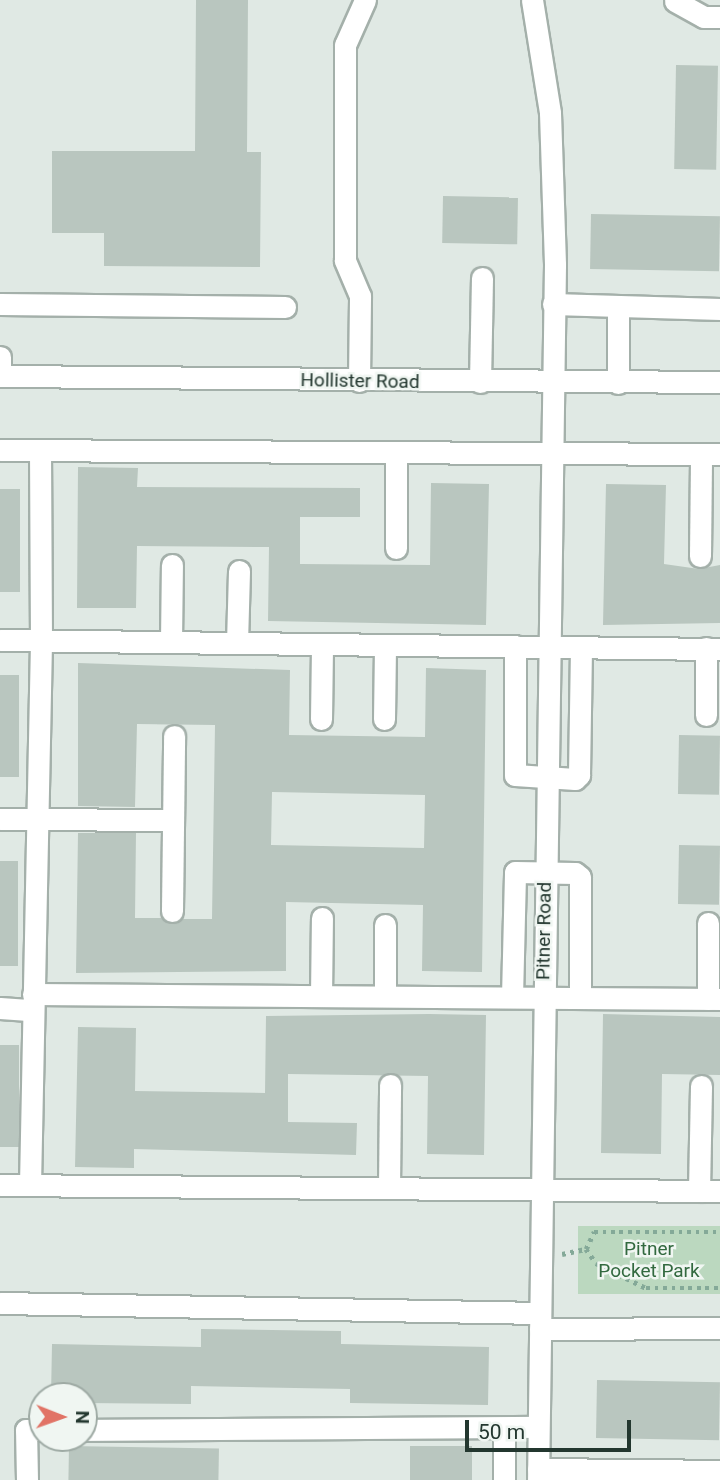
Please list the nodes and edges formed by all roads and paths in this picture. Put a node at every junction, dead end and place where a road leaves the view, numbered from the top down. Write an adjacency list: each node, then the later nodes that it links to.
1 (365, 0): 13 (street)
2 (532, 0): 7 (street, Pitner Road)
3 (675, 1): 4 (street)
4 (720, 17)
5 (482, 278): 14 (street)
6 (0, 304): 9 (street)
7 (553, 304): 8 (street); 16 (street, Pitner Road)
8 (618, 306): 10 (street); 17 (street)
9 (285, 307)
10 (720, 309)
11 (0, 357): 12 (street)
12 (0, 376): 13 (street, Hollister Road)
13 (359, 381): 14 (street, Hollister Road)
14 (480, 382): 16 (street, Hollister Road)
15 (720, 382): 17 (street, Hollister Road)
16 (551, 383): 17 (street, Hollister Road); 21 (street, Pitner Road)
17 (618, 383)
18 (0, 450): 19 (street)
19 (40, 450): 20 (street); 28 (street)
20 (396, 452): 21 (street); 23 (street)
21 (550, 453): 22 (street); 34 (street, Pitner Road)
22 (711, 454): 24 (street)
23 (396, 548)
24 (700, 556)
25 (172, 565): 29 (street)
26 (239, 571): 30 (street)
27 (0, 640): 28 (street)
28 (41, 641): 29 (street); 46 (street)
29 (171, 642): 30 (street)
30 (237, 643): 31 (street)
31 (322, 644): 32 (street); 41 (street)
32 (385, 645): 33 (street); 42 (street)
33 (515, 646): 34 (street); 39 (street)
34 (548, 647): 35 (street); 37 (street, Pitner Road)
35 (581, 647): 36 (street); 38 (street)
36 (713, 648): 40 (street)
37 (547, 712): 38 (street); 39 (street); 44 (street, Pitner Road)
38 (580, 712): 44 (street)
39 (515, 713): 44 (street)
40 (706, 715)
41 (321, 719)
42 (384, 719)
43 (174, 736): 47 (street)
44 (546, 777): 48 (street, Pitner Road)
45 (0, 819): 46 (street)
46 (36, 819): 47 (street); 62 (street)
47 (173, 820): 49 (street)
48 (545, 872): 53 (street); 54 (street, Pitner Road); 55 (street)
49 (172, 911)
50 (322, 918): 56 (street)
51 (708, 923): 61 (street)
52 (385, 925): 57 (street)
53 (515, 936): 54 (street); 58 (street)
54 (544, 936): 55 (street); 59 (street, Pitner Road)
55 (580, 937): 60 (street)
56 (321, 996): 57 (street); 62 (street)
57 (385, 996): 58 (street)
58 (512, 997): 59 (street)
59 (544, 997): 60 (street); 69 (street, Pitner Road)
60 (580, 997): 61 (street)
61 (714, 999)
62 (33, 1002): 63 (street); 67 (street)
63 (0, 1009)
64 (390, 1085): 68 (street)
65 (701, 1086): 70 (street)
66 (0, 1185): 67 (street)
67 (30, 1185): 68 (street)
68 (389, 1188): 69 (street)
69 (542, 1189): 70 (street); 74 (street, Pitner Road)
70 (710, 1191)
71 (720, 1232): 72 (path)
72 (720, 1288)
73 (0, 1303): 74 (street)
74 (540, 1321): 75 (street); 77 (street, Pitner Road)
75 (720, 1328)
76 (504, 1427): 77 (street); 79 (street); 84 (street)
77 (538, 1427): 81 (street, Pitner Road)
78 (28, 1430): 83 (street)
79 (98, 1430)
80 (720, 1471): 82 (street)
81 (538, 1475): 82 (street)
82 (581, 1475)
83 (27, 1480)
84 (504, 1480)

